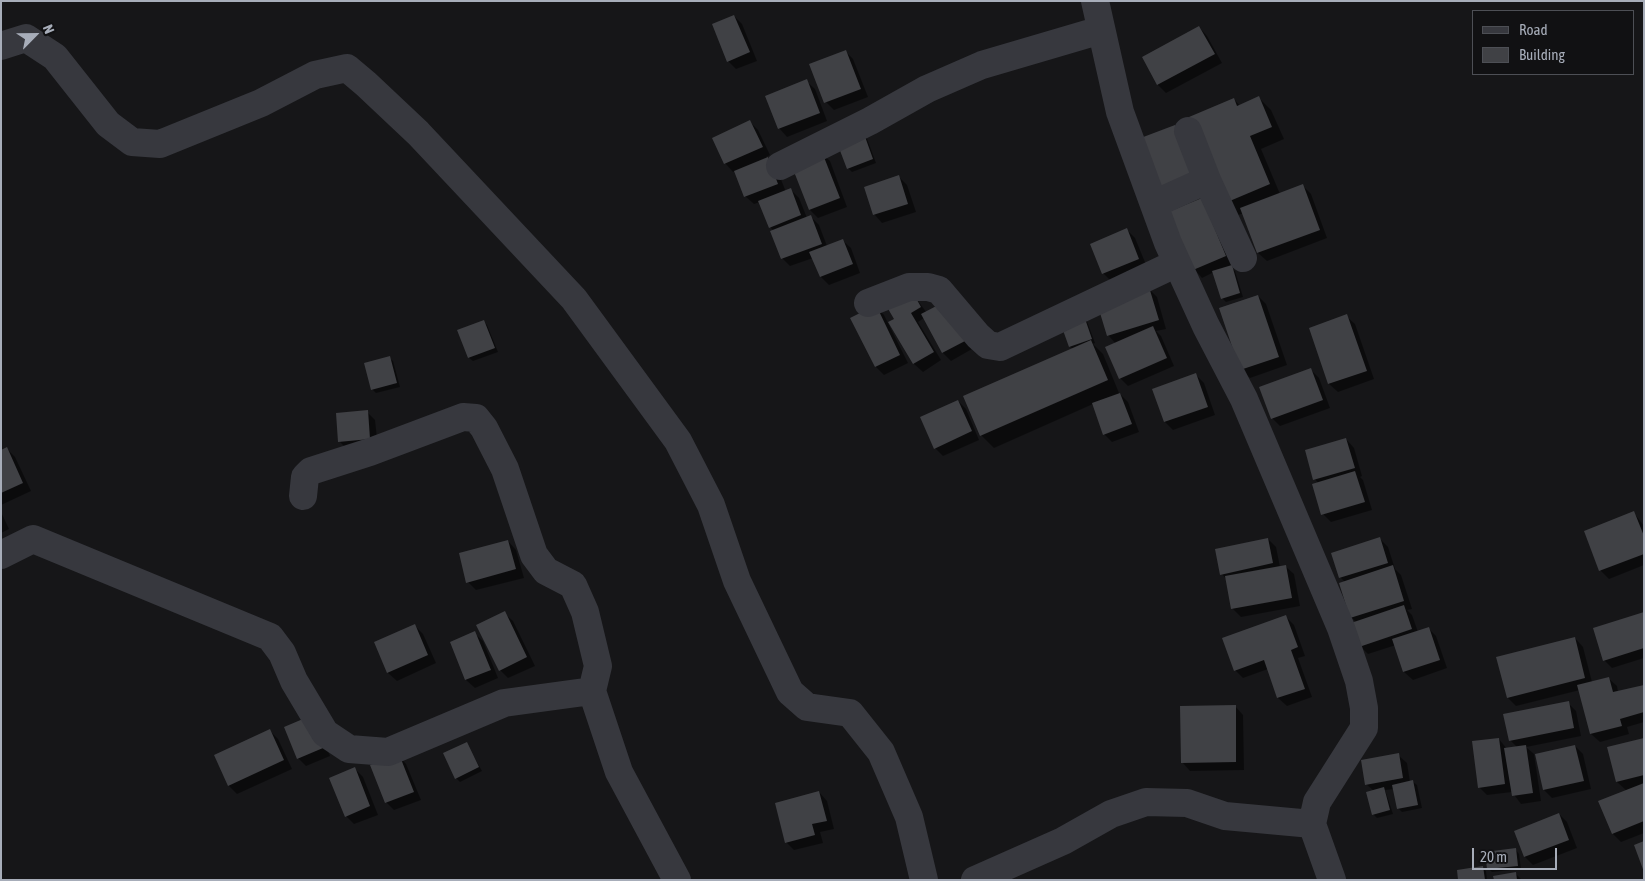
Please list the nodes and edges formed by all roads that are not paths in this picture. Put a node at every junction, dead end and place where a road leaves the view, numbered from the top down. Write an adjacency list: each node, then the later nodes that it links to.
1 (1096, 1): 2 (street)
2 (1101, 30): 5 (street); 7 (street)
3 (1, 46): 16 (street)
4 (1188, 131): 6 (street)
5 (780, 166)
6 (1208, 180): 7 (street); 8 (street)
7 (1154, 204): 9 (street)
8 (1243, 258)
9 (1177, 263): 10 (street); 14 (street)
10 (868, 303)
11 (303, 496): 13 (street)
12 (1, 555): 13 (street)
13 (592, 691): 15 (street)
14 (1312, 824): 17 (street); 18 (street)
15 (677, 880)
16 (924, 880)
17 (975, 880)
18 (1332, 880)

